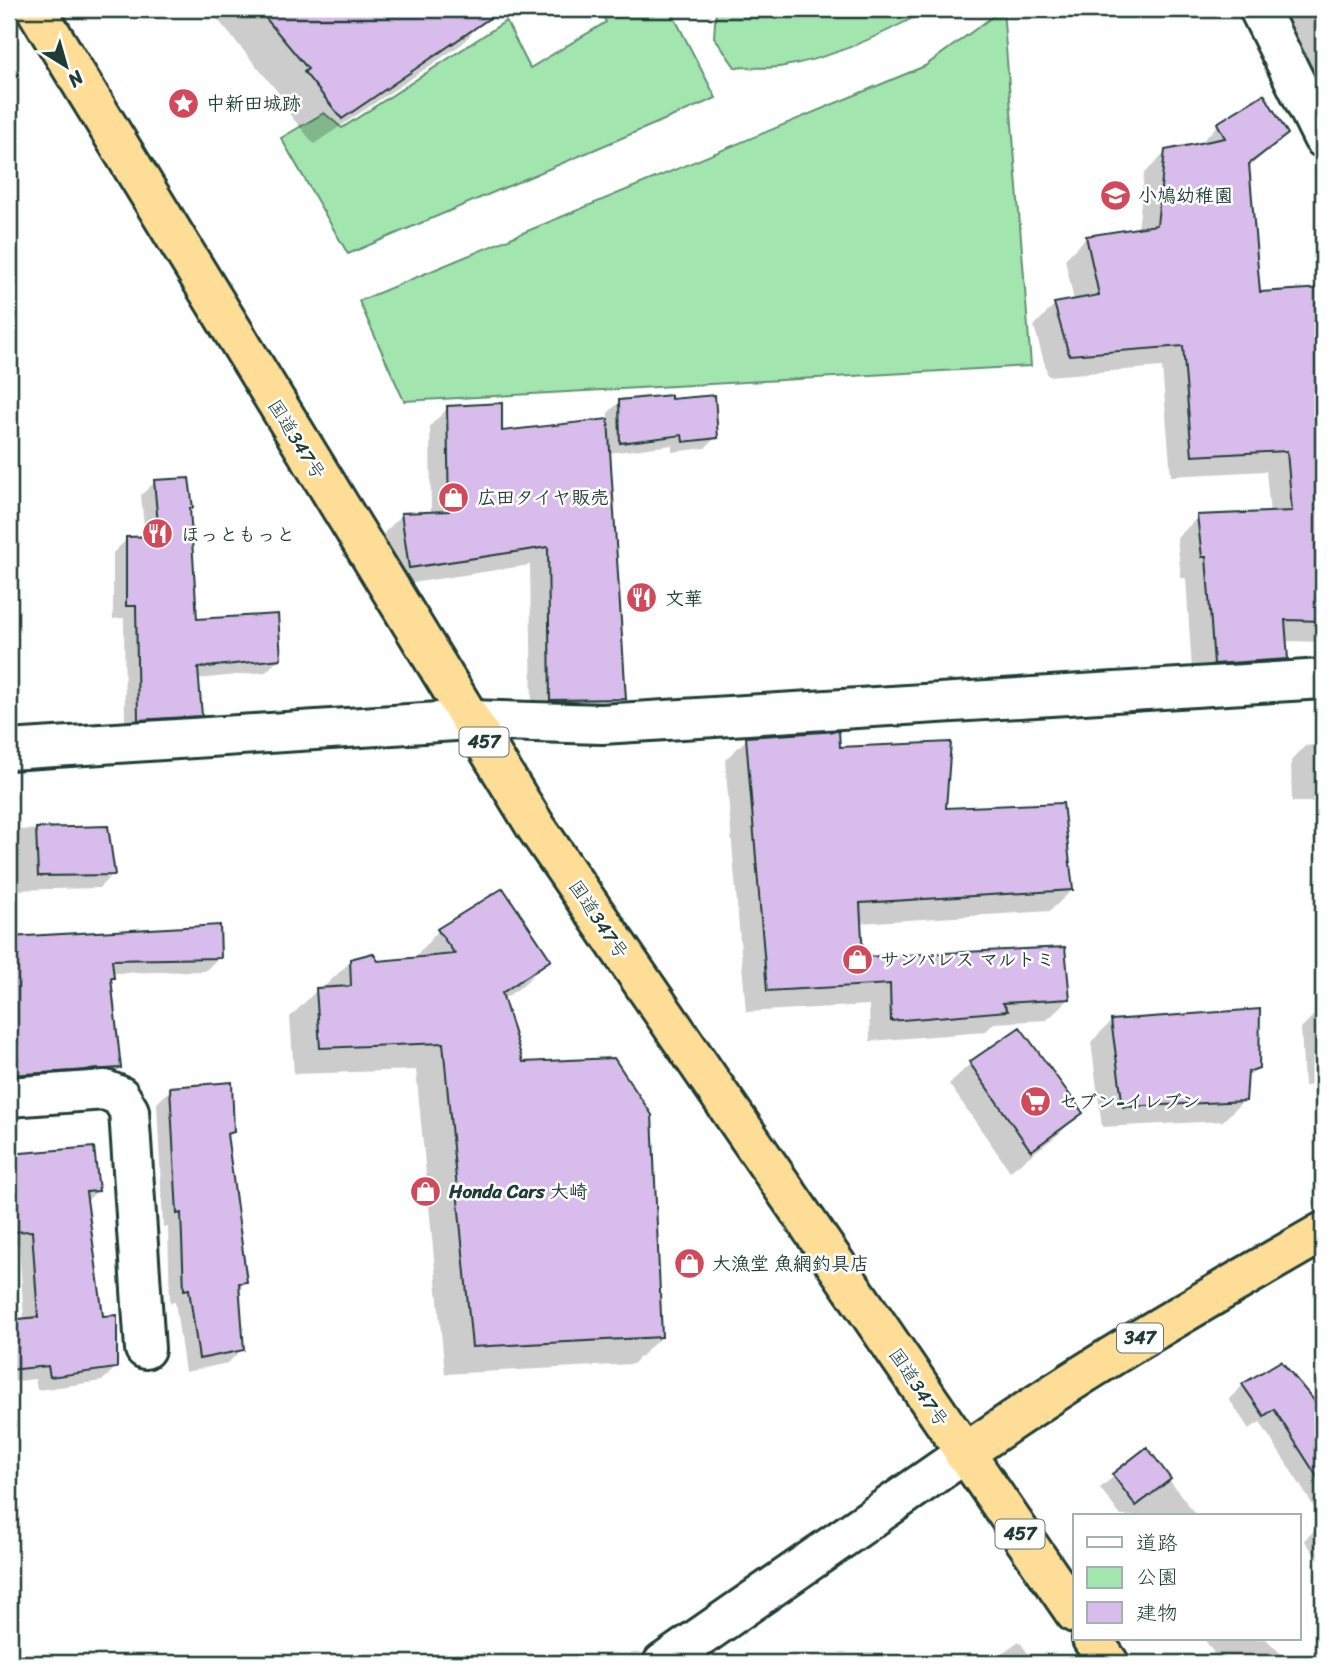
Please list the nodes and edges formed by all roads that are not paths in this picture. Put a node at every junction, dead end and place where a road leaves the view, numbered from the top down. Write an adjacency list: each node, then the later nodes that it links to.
1 (36, 9): 5 (highway, 国道347号 / 457)
2 (1259, 9): 3 (street)
3 (1323, 138)
4 (1323, 680): 5 (street)
5 (470, 720): 6 (street); 10 (highway, 国道347号 / 457)
6 (9, 750)
7 (9, 1097): 9 (street)
8 (1323, 1232): 10 (highway, 347)
9 (145, 1349)
10 (964, 1454): 11 (highway, 457); 13 (street)
11 (1073, 1610)
12 (1093, 1640): 14 (highway)
13 (663, 1663)
14 (1110, 1663)

